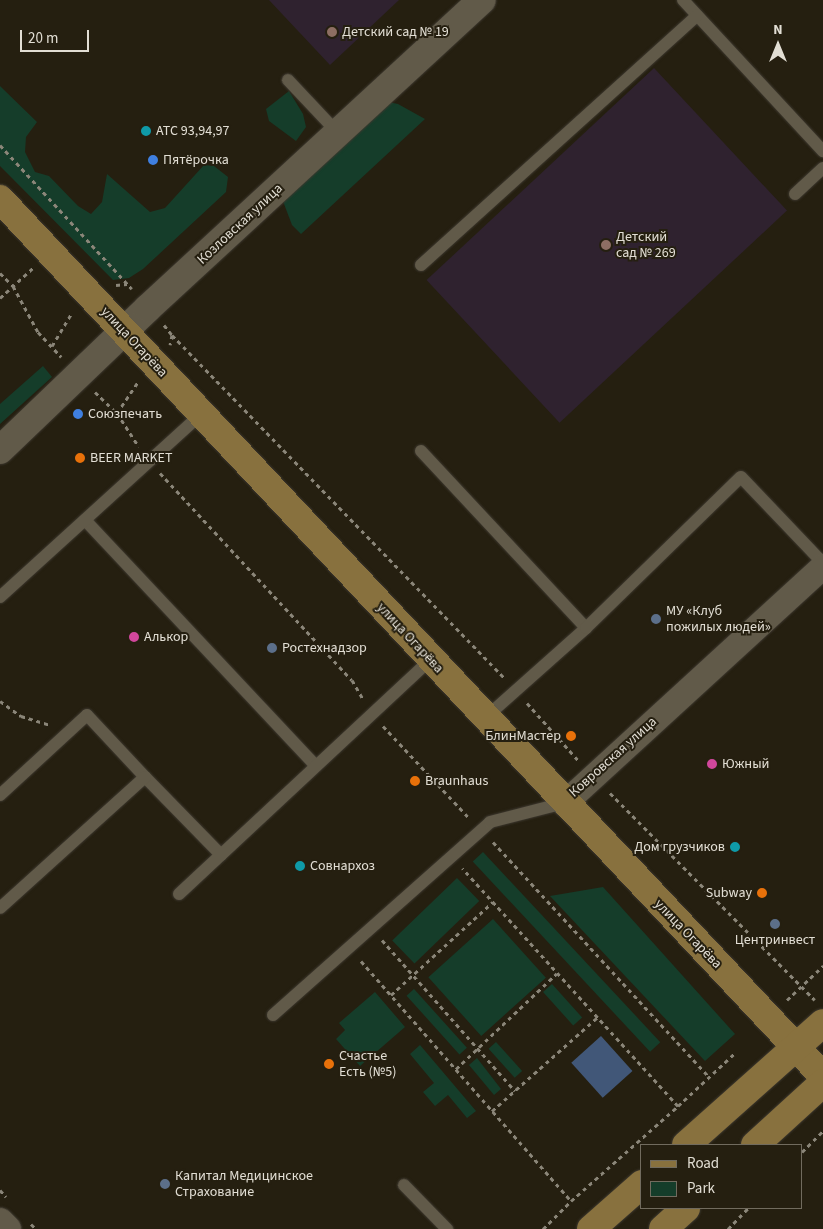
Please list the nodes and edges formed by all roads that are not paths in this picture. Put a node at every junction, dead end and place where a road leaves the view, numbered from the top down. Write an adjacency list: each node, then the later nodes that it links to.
1 (482, 0): 5 (street, Козловская улица)
2 (682, 0): 3 (lane)
3 (697, 16): 6 (lane); 10 (lane)
4 (288, 80): 5 (lane)
5 (338, 133): 11 (street, Козловская улица)
6 (823, 151)
7 (823, 168): 8 (lane)
8 (795, 194)
9 (0, 199): 11 (main road, улица Огарёва)
10 (421, 265)
11 (124, 332): 12 (main road, улица Огарёва); 13 (street, Козловская улица)
12 (201, 414): 15 (lane); 19 (main road, улица Огарёва)
13 (0, 450)
14 (421, 451): 18 (lane)
15 (85, 520): 17 (lane); 21 (lane)
16 (823, 565): 18 (lane); 24 (street, Ковровская улица)
17 (0, 597)
18 (586, 628): 20 (lane)
19 (430, 660): 20 (main road, улица Огарёва); 21 (lane)
20 (485, 718): 24 (main road, улица Огарёва)
21 (316, 766): 25 (lane)
22 (144, 778): 23 (lane); 25 (lane); 27 (lane)
23 (0, 794)
24 (564, 803): 28 (lane, Ковровская улица); 30 (main road, улица Огарёва)
25 (221, 854): 26 (lane)
26 (179, 894)
27 (0, 908)
28 (273, 1015)
29 (823, 1024): 30 (main road)
30 (796, 1048): 31 (main road, улица Огарёва); 33 (main road)
31 (823, 1076)
32 (823, 1083): 34 (main road)
33 (687, 1144)
34 (756, 1144)
35 (404, 1185): 40 (lane)
36 (640, 1186): 41 (main road)
37 (685, 1209): 42 (main road)
38 (0, 1222): 39 (street)
39 (7, 1229)
40 (447, 1229)
41 (591, 1229)
42 (663, 1229)

